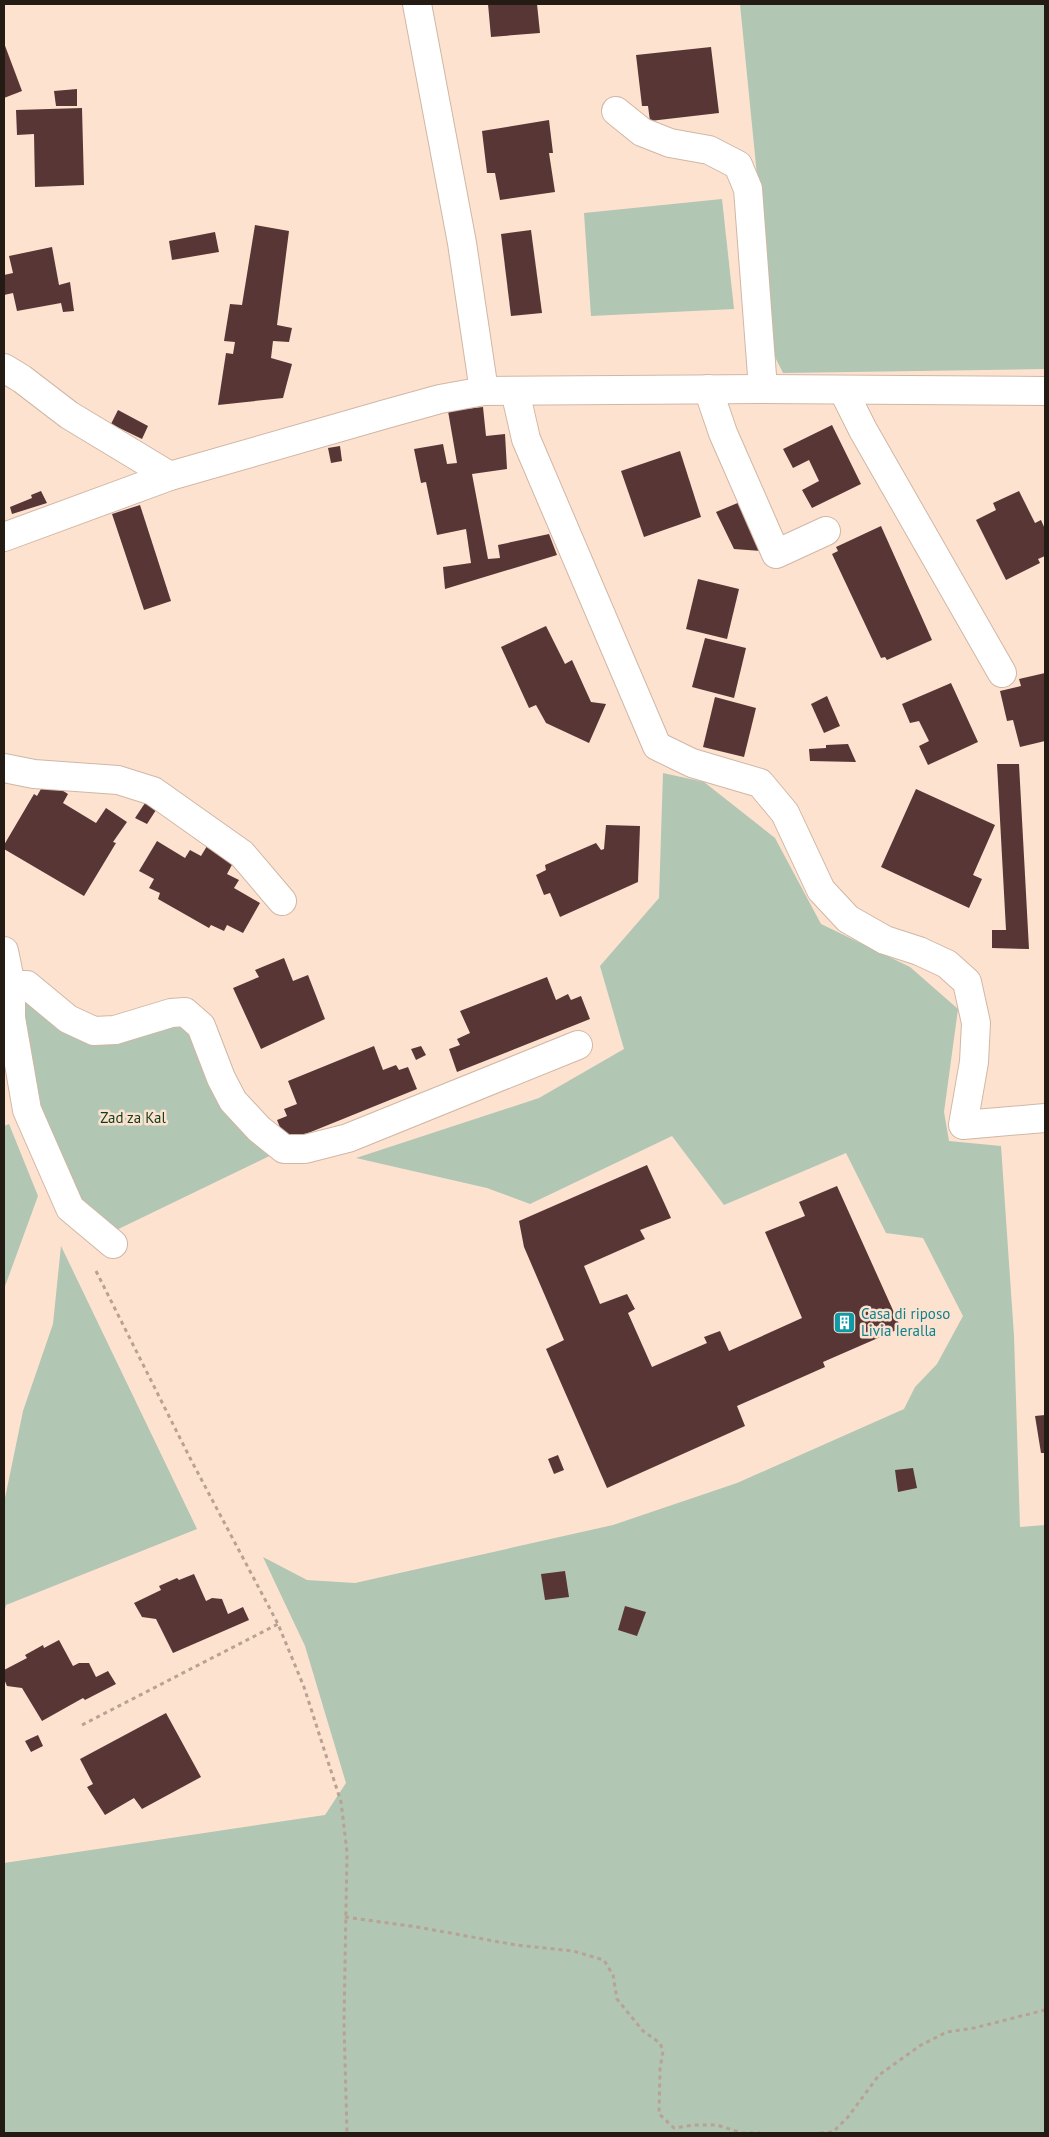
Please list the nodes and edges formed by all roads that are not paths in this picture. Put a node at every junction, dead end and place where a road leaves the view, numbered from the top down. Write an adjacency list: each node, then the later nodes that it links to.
1 (418, 4): 7 (street)
2 (616, 111): 5 (street)
3 (4, 368): 10 (street)
4 (708, 389): 5 (street); 8 (street); 11 (street)
5 (763, 389): 6 (street)
6 (843, 390): 9 (street); 13 (street)
7 (484, 391): 8 (street); 10 (street)
8 (515, 391): 20 (street)
9 (1045, 391)
10 (170, 476): 12 (street)
11 (826, 531)
12 (4, 537)
13 (1002, 673)
14 (4, 768): 15 (street)
15 (282, 901)
16 (4, 951): 17 (street)
17 (10, 985): 18 (street); 19 (street)
18 (8, 1019): 21 (street)
19 (578, 1045)
20 (1045, 1118)
21 (113, 1244)

